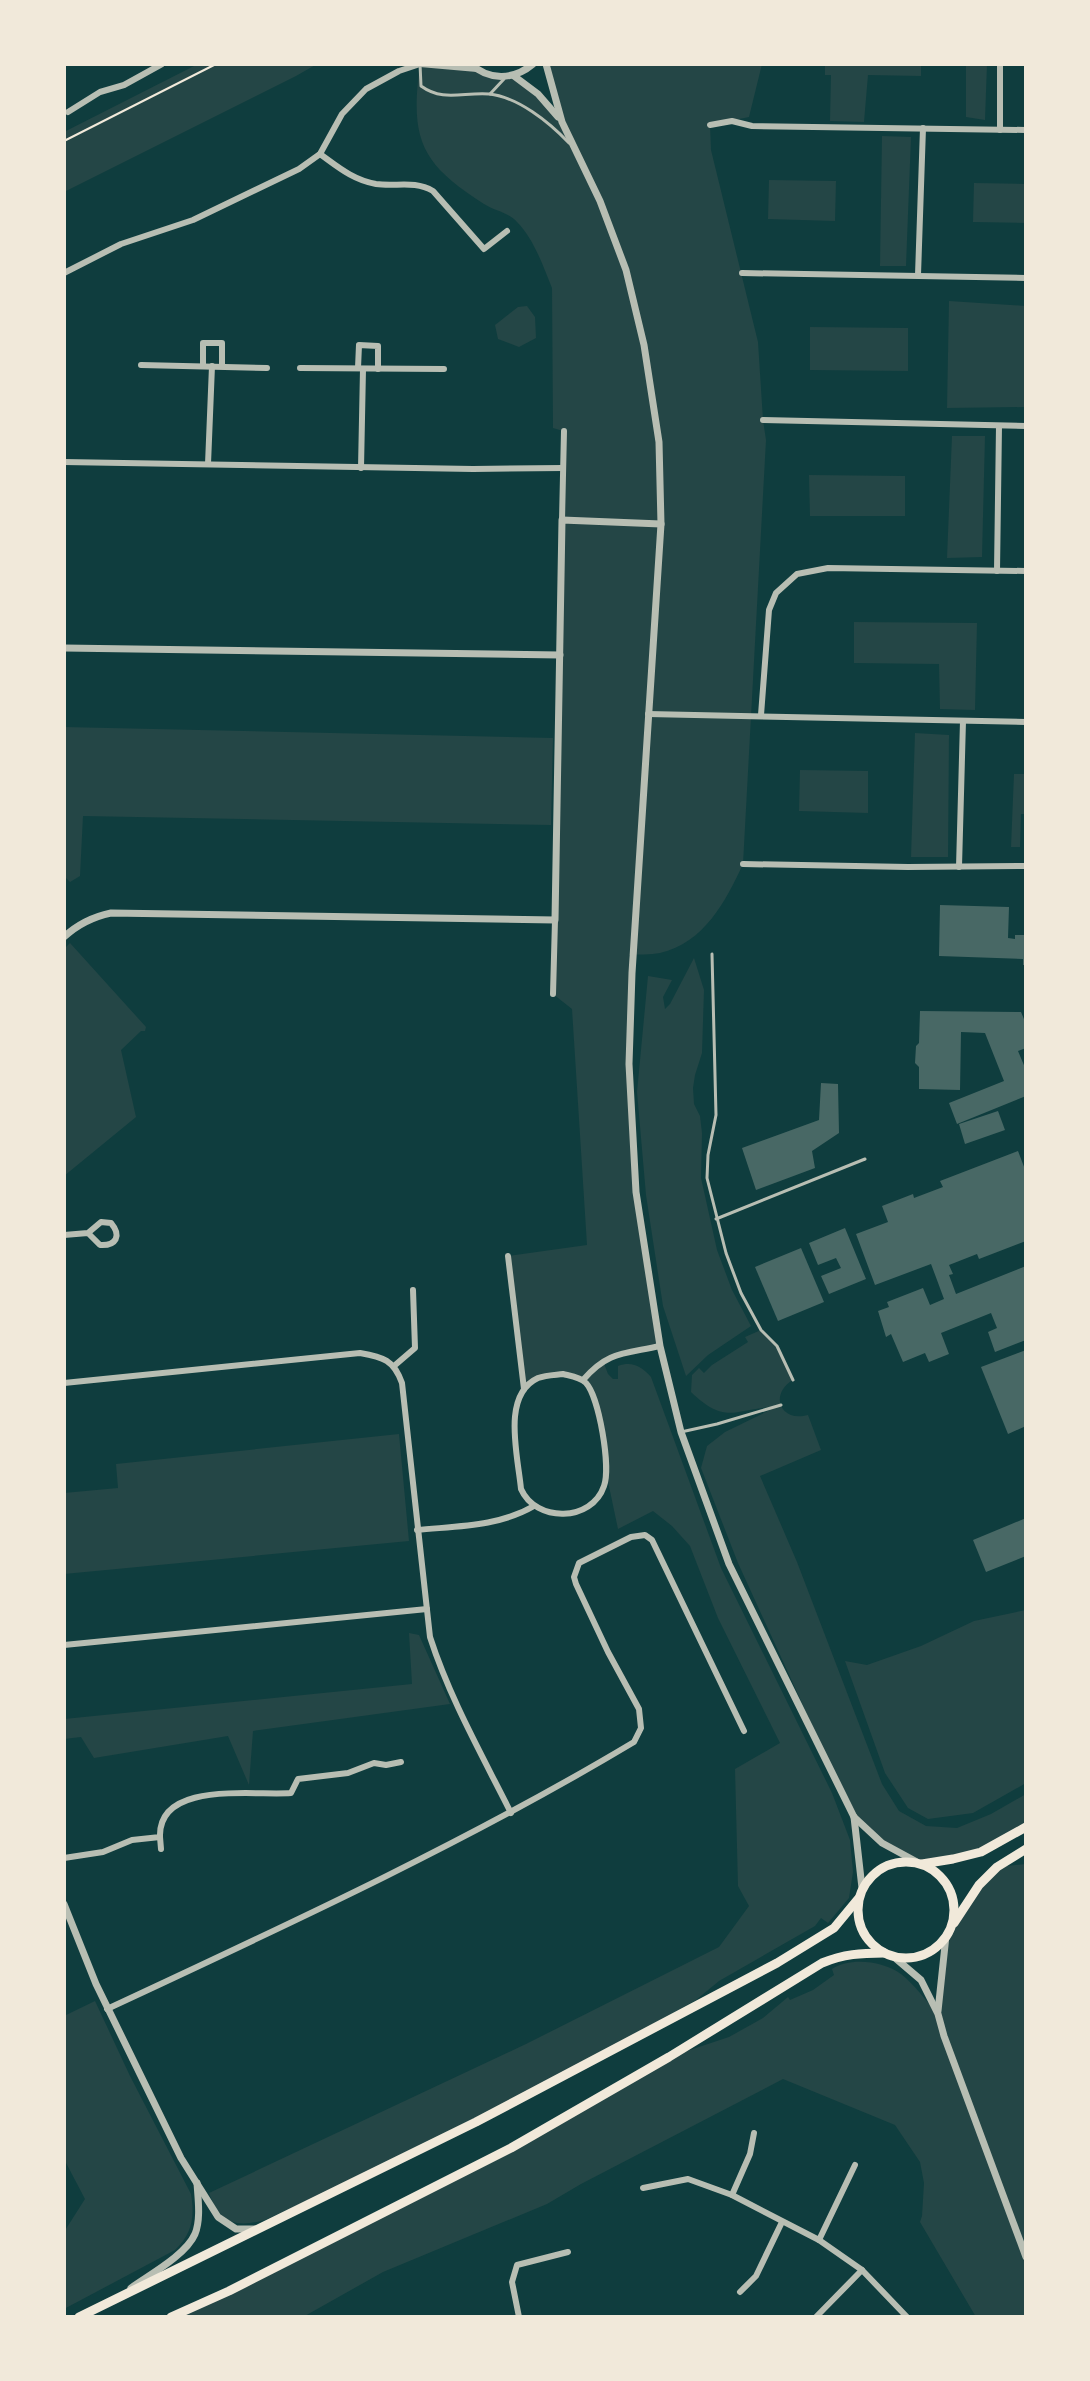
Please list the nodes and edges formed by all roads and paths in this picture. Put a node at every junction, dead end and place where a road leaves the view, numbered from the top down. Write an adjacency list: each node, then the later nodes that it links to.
1 (216, 64): 16 (path)
2 (420, 64): 7 (street); 9 (lane); 18 (street)
3 (533, 64): 8 (street)
4 (546, 64): 11 (street)
5 (1000, 64): 14 (street)
6 (158, 65): 10 (street)
7 (474, 67): 8 (street)
8 (510, 76): 9 (lane); 11 (street)
9 (490, 94): 17 (lane)
10 (68, 112)
11 (562, 122): 17 (street)
12 (710, 125): 13 (street)
13 (923, 128): 14 (street); 22 (street)
14 (1000, 130): 15 (street)
15 (1026, 130)
16 (64, 141)
17 (578, 152): 42 (street)
18 (320, 154): 19 (street); 20 (street)
19 (507, 231)
20 (64, 273)
21 (742, 273): 22 (street)
22 (918, 275): 23 (street)
23 (1026, 278)
24 (141, 365): 25 (street)
25 (203, 366): 26 (street); 27 (street)
26 (212, 366): 27 (street); 38 (street)
27 (222, 366): 28 (street)
28 (267, 368)
29 (300, 368): 30 (street)
30 (361, 368): 31 (street); 31 (street); 39 (street)
31 (378, 369): 32 (street)
32 (444, 369)
33 (763, 420): 34 (street)
34 (999, 426): 35 (street); 43 (street)
35 (1026, 426)
36 (564, 431): 40 (street)
37 (64, 462): 38 (street)
38 (208, 464): 39 (street)
39 (361, 468): 40 (street)
40 (563, 468): 41 (street)
41 (562, 520): 42 (street); 46 (street)
42 (661, 524): 47 (street)
43 (997, 571): 44 (street); 48 (street)
44 (1026, 571)
45 (64, 648): 46 (street)
46 (560, 655): 54 (street)
47 (648, 714): 48 (street); 64 (street)
48 (761, 715): 49 (street)
49 (963, 721): 50 (street); 53 (street)
50 (1026, 722)
51 (743, 864): 53 (street)
52 (1026, 866): 53 (street)
53 (959, 867)
54 (555, 920): 55 (street); 57 (street)
55 (64, 937)
56 (712, 954): 59 (lane)
57 (553, 994)
58 (865, 1159): 59 (lane)
59 (716, 1219): 67 (lane)
60 (88, 1233): 60 (street); 61 (street)
61 (64, 1235)
62 (508, 1256): 69 (street)
63 (413, 1290): 65 (street)
64 (660, 1346): 66 (street); 71 (street)
65 (394, 1366): 68 (street); 73 (street)
66 (583, 1380): 69 (street); 72 (street)
67 (793, 1380)
68 (64, 1383)
69 (524, 1389): 72 (street)
70 (781, 1405): 71 (lane)
71 (681, 1432): 79 (street)
72 (534, 1506): 73 (street)
73 (417, 1530): 74 (street)
74 (427, 1609): 75 (street); 78 (street)
75 (64, 1645)
76 (744, 1731): 78 (street)
77 (401, 1762): 81 (street)
78 (511, 1813): 92 (street)
79 (854, 1817): 85 (street); 86 (street)
80 (1025, 1828): 85 (main road)
81 (160, 1837): 82 (street); 84 (street)
82 (161, 1849)
83 (1026, 1849): 90 (main road)
84 (64, 1858)
85 (919, 1863): 86 (main road); 90 (main road)
86 (862, 1888): 87 (main road)
87 (858, 1899): 91 (main road); 100 (main road)
88 (64, 1904): 89 (street)
89 (66, 1918): 92 (street)
90 (948, 1933): 91 (main road); 93 (street)
91 (889, 1955): 93 (street); 108 (main road)
92 (107, 2009): 96 (street)
93 (938, 2014): 103 (street)
94 (754, 2133): 98 (street)
95 (855, 2165): 101 (street)
96 (197, 2182): 100 (street); 106 (street)
97 (643, 2188): 98 (street)
98 (732, 2195): 99 (street)
99 (782, 2222): 101 (street); 105 (street)
100 (257, 2229): 106 (main road)
101 (819, 2240): 104 (street)
102 (568, 2252): 109 (street)
103 (1026, 2257)
104 (862, 2270): 110 (street); 111 (street)
105 (740, 2292)
106 (113, 2301): 107 (main road)
107 (79, 2317)
108 (171, 2317)
109 (519, 2317)
110 (816, 2317)
111 (907, 2317)

